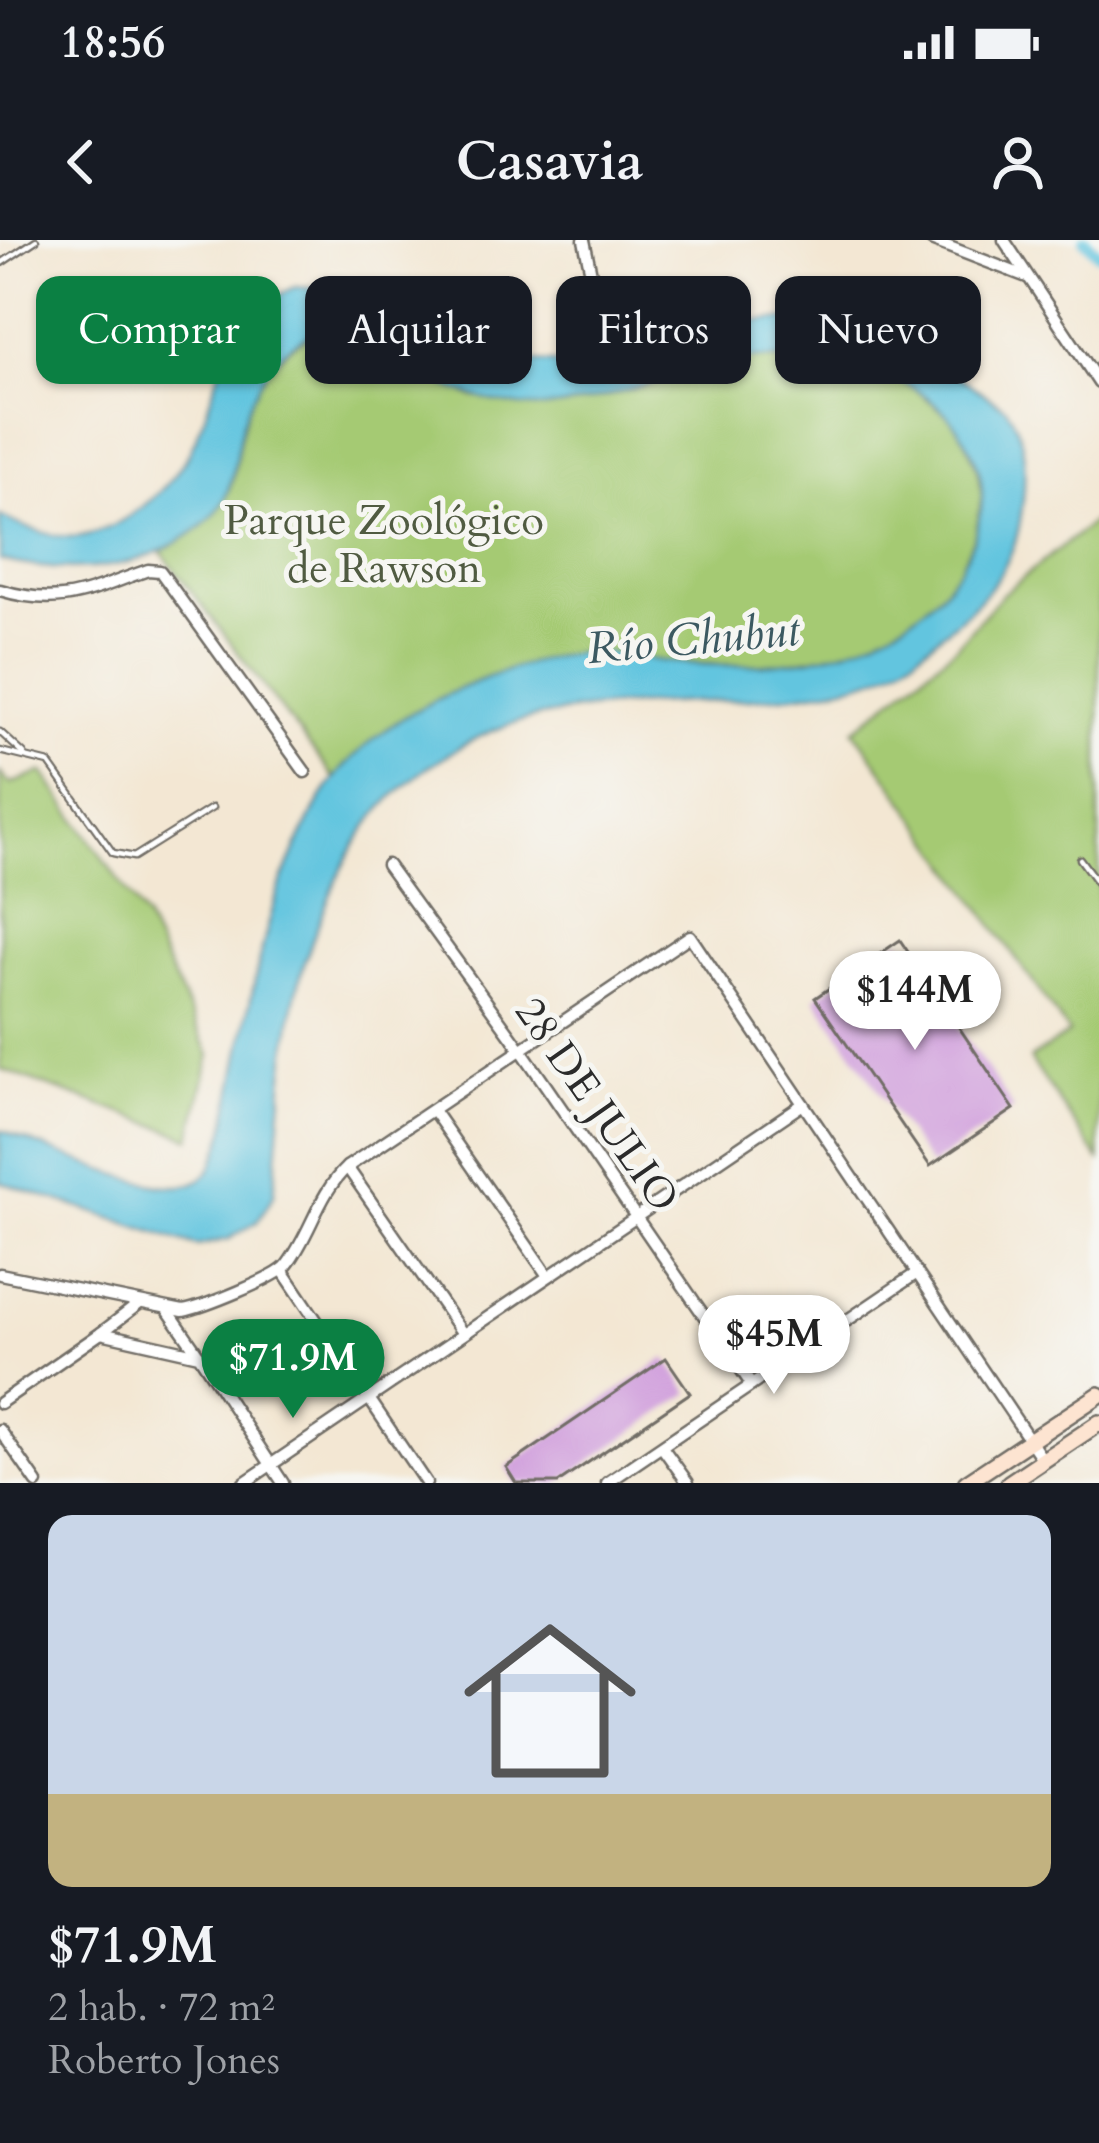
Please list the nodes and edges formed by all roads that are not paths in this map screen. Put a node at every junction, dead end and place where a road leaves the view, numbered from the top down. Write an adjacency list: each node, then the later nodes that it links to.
1 (36, 240): 5 (lane)
2 (584, 240): 6 (street)
3 (931, 240): 7 (street)
4 (1004, 240): 7 (street)
5 (0, 264)
6 (592, 276)
7 (1030, 278): 8 (street)
8 (1099, 383)
9 (0, 590): 13 (street)
10 (0, 732): 12 (lane)
11 (0, 751): 12 (lane)
12 (28, 757): 14 (lane)
13 (305, 772)
14 (212, 808)
15 (1080, 859): 17 (lane)
16 (387, 865): 18 (street, 28 DE JULIO)
17 (1099, 885)
18 (522, 1051): 19 (street); 20 (street); 22 (street, 28 DE JULIO)
19 (803, 1104): 22 (street); 24 (street)
20 (434, 1110): 21 (street); 26 (street)
21 (347, 1167): 23 (street); 30 (street)
22 (636, 1216): 26 (street); 32 (street, 28 DE JULIO)
23 (283, 1271): 28 (street); 34 (street)
24 (916, 1273): 32 (street); 38 (street)
25 (0, 1274): 27 (street)
26 (548, 1276): 30 (street)
27 (140, 1303): 28 (street); 29 (street)
28 (166, 1308): 31 (street)
29 (101, 1333): 31 (street); 35 (street)
30 (464, 1334): 34 (street)
31 (199, 1355): 41 (street)
32 (752, 1384): 39 (street)
33 (1099, 1394): 38 (main road)
34 (369, 1398): 41 (street); 45 (street)
35 (0, 1403)
36 (1099, 1423): 40 (main road)
37 (0, 1430): 42 (street)
38 (1030, 1440): 40 (street); 48 (main road)
39 (662, 1447): 46 (street); 47 (street)
40 (1043, 1460): 49 (main road)
41 (270, 1465): 43 (street); 44 (street)
42 (37, 1483)
43 (244, 1483)
44 (283, 1483)
45 (425, 1483)
46 (607, 1483)
47 (688, 1483)
48 (966, 1483)
49 (1009, 1483)

